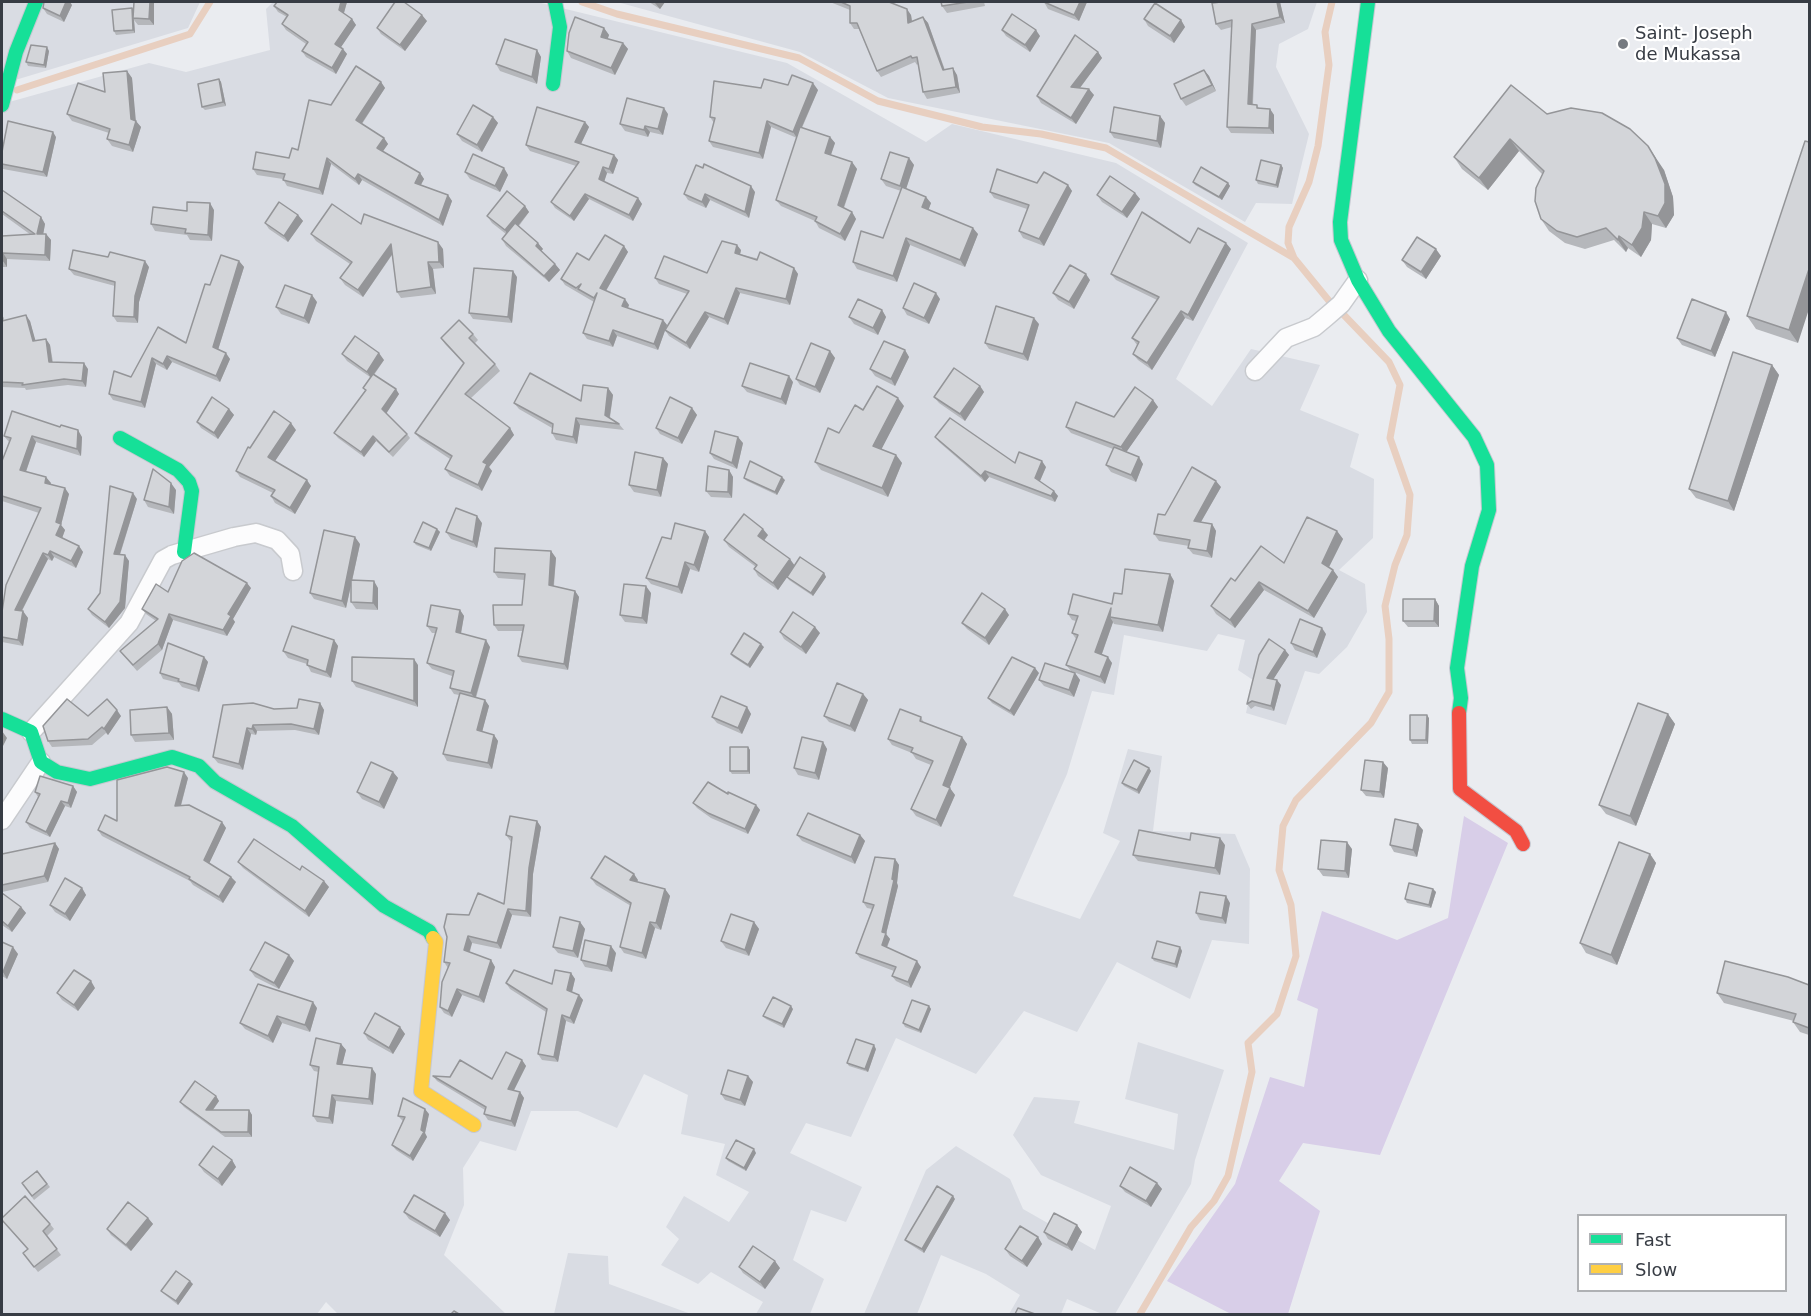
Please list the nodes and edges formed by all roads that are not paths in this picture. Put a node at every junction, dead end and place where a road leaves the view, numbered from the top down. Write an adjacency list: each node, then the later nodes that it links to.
1 (36, 2): 5 (street)
2 (555, 2): 4 (street)
3 (1368, 2): 6 (street)
4 (553, 84)
5 (2, 105)
6 (1358, 280): 7 (street); 15 (street)
7 (1255, 371)
8 (120, 438): 9 (street)
9 (184, 552): 10 (street); 12 (street)
10 (293, 571)
11 (2, 719): 12 (street)
12 (31, 732): 13 (street)
13 (41, 762): 14 (street); 16 (street)
14 (2, 820)
15 (1523, 844)
16 (474, 1125)

